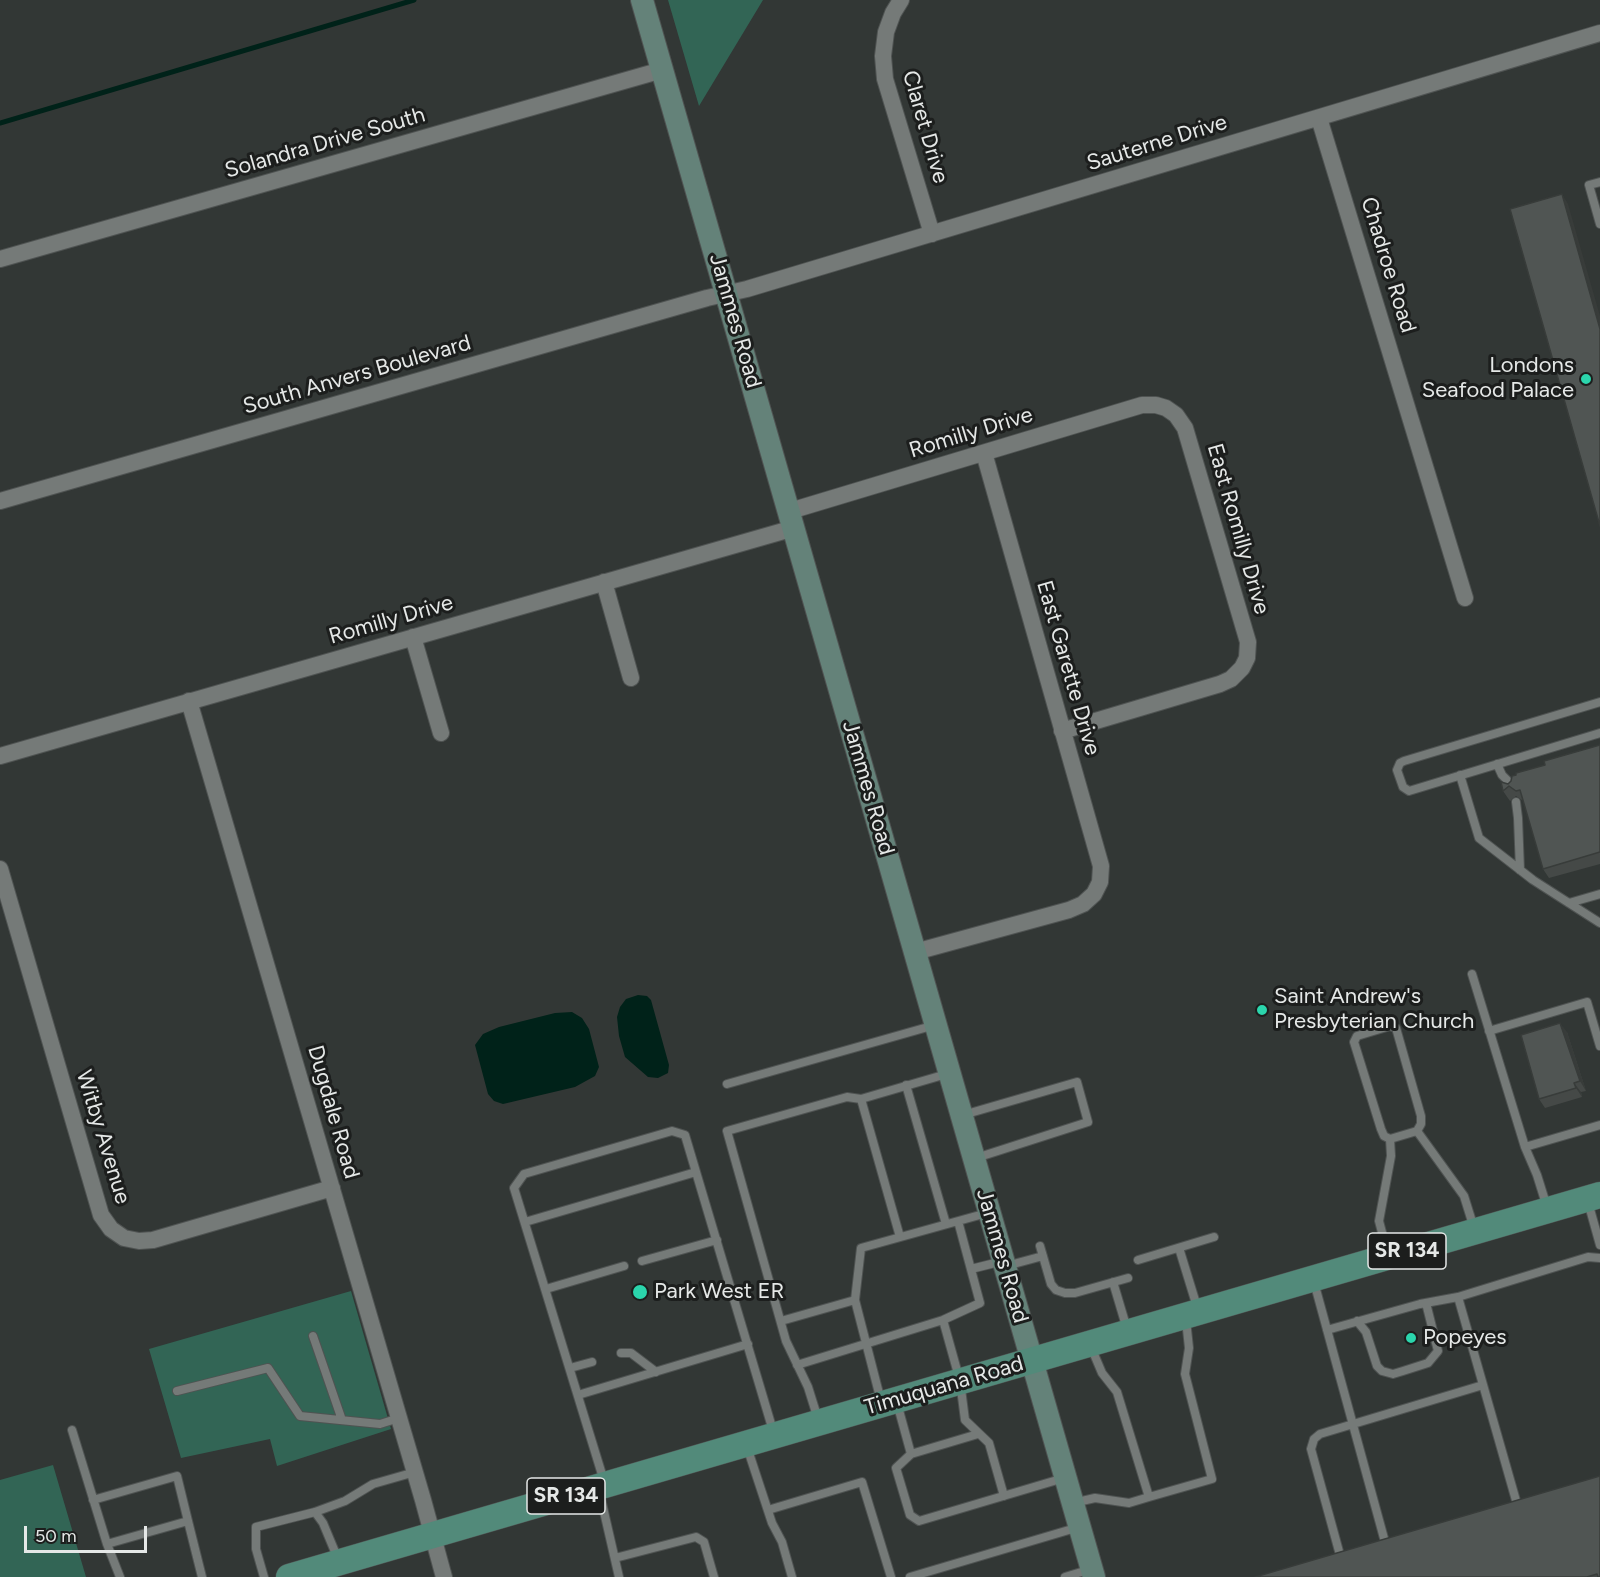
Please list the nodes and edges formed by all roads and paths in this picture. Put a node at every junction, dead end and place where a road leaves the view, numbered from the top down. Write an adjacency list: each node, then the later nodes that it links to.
1 (642, 0): 4 (street, Jammes Road)
2 (902, 0): 8 (street, Claret Drive)
3 (1600, 33): 5 (street, Sauterne Drive)
4 (662, 70): 9 (street, Solandra Drive South); 10 (street, Jammes Road)
5 (1319, 118): 8 (street, Sauterne Drive); 16 (street, Chadroe Road)
6 (1600, 182): 7 (lane)
7 (1600, 224)
8 (932, 234): 10 (street, Sauterne Drive)
9 (0, 259)
10 (727, 293): 13 (street, South Anvers Boulevard); 14 (street, Jammes Road)
11 (1166, 408): 12 (street, Romilly Drive); 21 (street, East Romilly Drive)
12 (984, 453): 14 (street, Romilly Drive); 21 (street, East Garette Drive)
13 (0, 501)
14 (792, 520): 15 (street, Romilly Drive); 34 (street, Jammes Road)
15 (604, 582): 17 (street, Romilly Drive); 18 (street)
16 (1465, 598)
17 (413, 637): 19 (street, Romilly Drive); 22 (street)
18 (631, 678)
19 (189, 701): 24 (street, Romilly Drive); 50 (street, Dugdale Road)
20 (1600, 702): 26 (lane)
21 (1062, 731): 34 (street, East Garette Drive)
22 (441, 733)
23 (1600, 733): 25 (lane)
24 (0, 756)
25 (1497, 764): 26 (lane); 27 (lane)
26 (1460, 775): 30 (lane)
27 (1512, 787)
28 (1516, 802): 30 (lane)
29 (0, 869): 50 (street, Witby Avenue)
30 (1520, 870): 32 (lane)
31 (1600, 894): 32 (lane)
32 (1569, 903): 33 (lane)
33 (1600, 923)
34 (915, 952): 36 (street, Jammes Road)
35 (1472, 974): 37 (lane)
36 (936, 1025): 39 (street, Jammes Road); 40 (lane)
37 (1489, 1030): 38 (lane); 47 (lane)
38 (1600, 1046)
39 (950, 1073): 41 (lane); 43 (street, Jammes Road)
40 (727, 1084)
41 (906, 1085): 42 (lane); 56 (lane)
42 (861, 1099): 58 (lane); 81 (lane)
43 (962, 1116): 48 (street, Jammes Road); 48 (lane)
44 (1600, 1125): 47 (lane)
45 (1417, 1131): 46 (lane); 46 (lane); 57 (lane)
46 (1390, 1140): 65 (lane)
47 (1524, 1147): 52 (lane)
48 (974, 1158): 53 (street, Jammes Road)
49 (696, 1172): 55 (lane); 55 (lane); 60 (lane)
50 (332, 1188): 100 (street, Dugdale Road)
51 (1593, 1197): 52 (main road, Timuquana Road / SR 134); 61 (lane)
52 (1548, 1210): 57 (main road, Timuquana Road / SR 134)
53 (990, 1212): 54 (lane); 69 (street, Jammes Road)
54 (958, 1221): 56 (lane); 71 (lane)
55 (525, 1222): 75 (lane)
56 (946, 1224): 58 (lane)
57 (1475, 1231): 65 (main road, Timuquana Road / SR 134)
58 (900, 1237): 77 (lane)
59 (1215, 1237): 63 (lane)
60 (717, 1239): 68 (lane); 86 (lane)
61 (1600, 1245)
62 (1040, 1246): 64 (lane)
63 (1179, 1248): 67 (lane); 79 (lane)
64 (1043, 1256): 69 (lane); 74 (lane)
65 (1389, 1257): 73 (main road, Timuquana Road / SR 134)
66 (1600, 1258): 76 (lane)
67 (1138, 1260)
68 (642, 1261)
69 (1004, 1263): 71 (lane); 90 (street, Jammes Road)
70 (624, 1266): 75 (lane)
71 (971, 1269): 80 (lane)
72 (1128, 1278): 74 (lane)
73 (1313, 1279): 79 (main road, Timuquana Road / SR 134); 83 (lane)
74 (1113, 1282): 84 (lane)
75 (546, 1289): 93 (lane)
76 (1458, 1297): 78 (lane); 96 (lane)
77 (855, 1300): 81 (lane); 87 (lane)
78 (1426, 1303): 82 (lane); 82 (lane)
79 (1192, 1314): 84 (main road, Timuquana Road / SR 134); 113 (lane)
80 (944, 1320): 87 (lane); 95 (lane)
81 (781, 1321): 92 (lane)
82 (1357, 1321): 83 (lane)
83 (1328, 1329): 103 (lane)
84 (1128, 1332): 88 (main road, Timuquana Road / SR 134)
85 (313, 1336): 101 (lane)
86 (748, 1344): 94 (lane); 106 (lane)
87 (867, 1344): 92 (lane); 99 (lane)
88 (1089, 1344): 90 (main road, Timuquana Road / SR 134); 113 (lane)
89 (621, 1353): 94 (lane)
90 (1032, 1360): 95 (main road, Timuquana Road / SR 134); 110 (street, Jammes Road)
91 (592, 1362): 93 (lane)
92 (797, 1365): 102 (lane)
93 (570, 1368): 98 (lane)
94 (656, 1371): 98 (lane)
95 (960, 1381): 99 (main road, Timuquana Road / SR 134); 105 (lane)
96 (1483, 1385): 103 (lane); 117 (lane)
97 (177, 1391): 101 (lane)
98 (578, 1395): 111 (lane)
99 (889, 1402): 102 (main road, Timuquana Road / SR 134); 108 (lane)
100 (399, 1418): 101 (lane); 109 (street, Dugdale Road)
101 (342, 1420)
102 (820, 1422): 106 (main road, Timuquana Road / SR 134)
103 (1354, 1424): 125 (lane); 129 (lane)
104 (72, 1430): 114 (lane)
105 (978, 1434): 108 (lane); 112 (lane)
106 (775, 1435): 107 (main road, Timuquana Road / SR 134)
107 (746, 1444): 111 (main road, Timuquana Road / SR 134); 119 (lane)
108 (911, 1454): 112 (lane)
109 (415, 1472): 120 (lane); 123 (street, Dugdale Road)
110 (1066, 1477): 112 (lane); 116 (street, Jammes Road)
111 (602, 1486): 123 (main road, Timuquana Road / SR 134); 130 (lane)
112 (1004, 1496)
113 (1149, 1497): 116 (lane)
114 (93, 1500): 121 (lane); 126 (lane)
115 (1528, 1500): 117 (lane)
116 (1073, 1503): 122 (street, Jammes Road)
117 (1517, 1504): 118 (lane)
118 (1506, 1507)
119 (768, 1510): 141 (lane); 142 (lane)
120 (315, 1512): 132 (lane); 136 (lane)
121 (188, 1521): 126 (lane); 135 (lane)
122 (1080, 1527): 133 (street, Jammes Road); 143 (lane)
123 (433, 1535): 132 (main road, Timuquana Road / SR 134); 138 (street, Dugdale Road)
124 (1397, 1539): 125 (lane)
125 (1385, 1542): 127 (lane)
126 (107, 1544): 134 (lane)
127 (1374, 1545)
128 (1351, 1552): 129 (lane)
129 (1340, 1555): 131 (lane)
130 (615, 1558): 139 (lane); 140 (lane)
131 (1329, 1558)
132 (339, 1562): 137 (main road, Timuquana Road / SR 134)
133 (1093, 1573): 144 (lane)
134 (120, 1577)
135 (202, 1577)
136 (264, 1577)
137 (289, 1577)
138 (444, 1577)
139 (619, 1577)
140 (714, 1577)
141 (792, 1577)
142 (891, 1577)
143 (910, 1577)
144 (1065, 1577)

